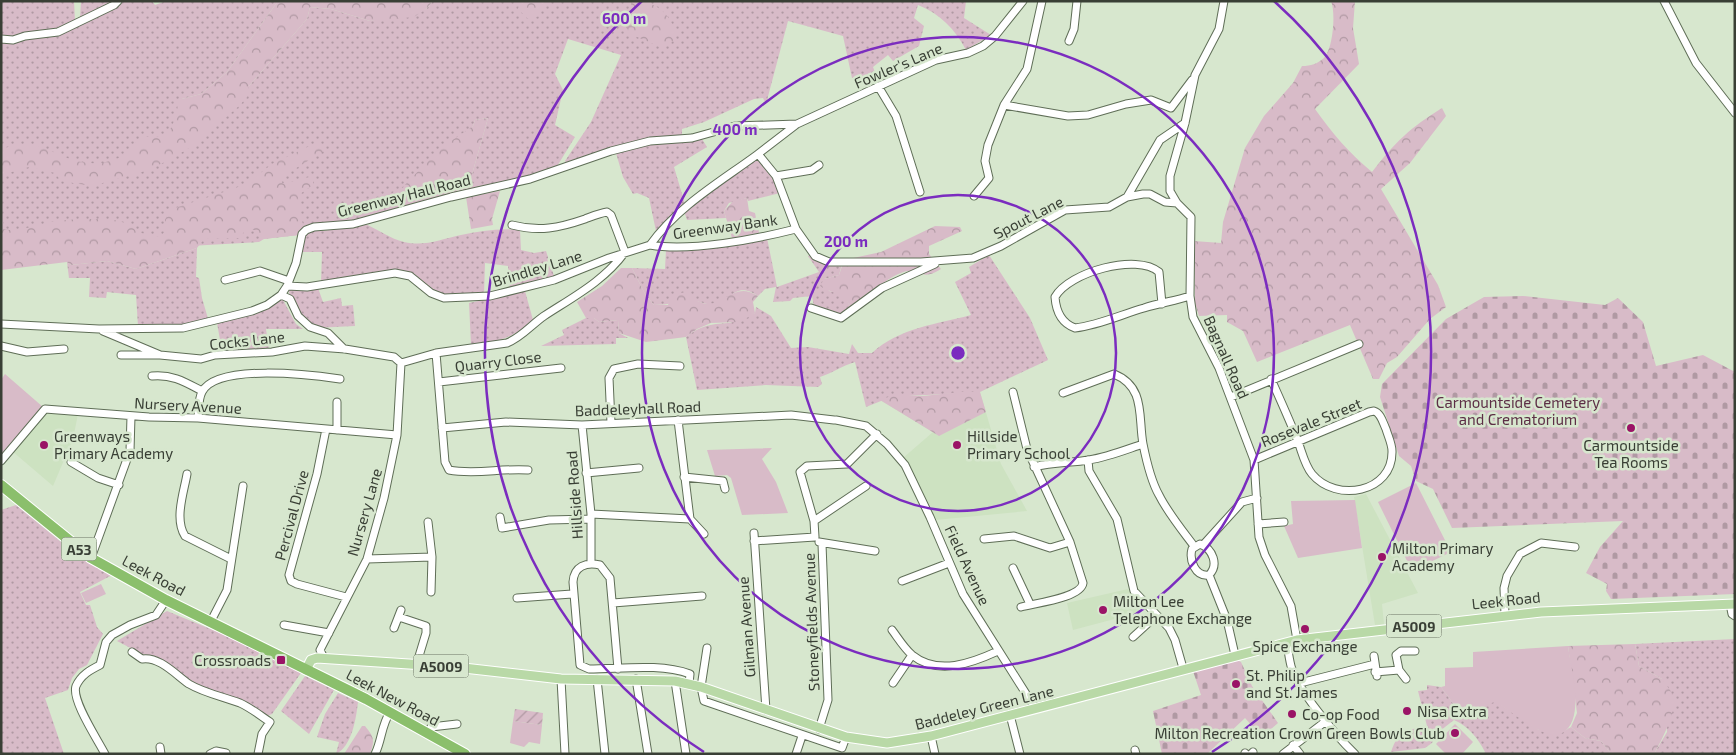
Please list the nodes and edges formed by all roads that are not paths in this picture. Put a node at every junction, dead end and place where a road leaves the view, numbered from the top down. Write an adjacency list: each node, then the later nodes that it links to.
1 (118, 1): 7 (street)
2 (1023, 1): 10 (street, Fowler's Lane)
3 (1042, 1): 11 (street)
4 (1077, 1): 8 (street)
5 (1224, 1): 9 (street, Bagnall Road)
6 (1664, 1): 12 (street)
7 (1, 39)
8 (1069, 41)
9 (1195, 75): 11 (street); 13 (street, Bagnall Road)
10 (878, 86): 14 (street, Fowler's Lane); 18 (street)
11 (1004, 106): 19 (street)
12 (1735, 113)
13 (1185, 123): 20 (street); 21 (street, Bagnall Road)
14 (797, 124): 15 (street, Greenway Bank); 28 (street, Greenway Hall Road)
15 (758, 154): 17 (street); 24 (street, Greenway Bank)
16 (819, 165): 17 (street)
17 (776, 176): 23 (street)
18 (920, 192)
19 (974, 196)
20 (1127, 197): 21 (street, Spout Lane); 26 (street, Spout Lane)
21 (1177, 203): 30 (street, Bagnall Road)
22 (512, 225): 25 (street)
23 (796, 229): 24 (street, Greenway Bank); 26 (street)
24 (650, 246): 25 (street, Brindley Lane)
25 (625, 252): 28 (street, Brindley Lane); 39 (street)
26 (940, 262): 32 (street)
27 (230, 281): 28 (street)
28 (288, 284): 29 (street, Greenway Hall Road)
29 (281, 295): 34 (street, Greenway Hall Road); 37 (street)
30 (1190, 296): 31 (street); 52 (street, Bagnall Road)
31 (1162, 304): 31 (street)
32 (811, 308)
33 (1, 324): 34 (street, Greenway Hall Road)
34 (99, 329): 41 (street, Cocks Lane)
35 (1359, 344): 47 (street)
36 (1, 346): 38 (street)
37 (345, 349): 41 (street, Cocks Lane); 42 (street, Cocks Lane)
38 (64, 350)
39 (436, 353): 42 (street); 48 (street)
40 (121, 355): 41 (street)
41 (160, 355)
42 (401, 362): 63 (street, Nursery Lane)
43 (680, 366): 57 (street)
44 (561, 368): 48 (street, Quarry Close)
45 (334, 369): 49 (street)
46 (152, 376): 49 (street)
47 (1271, 379): 52 (street); 64 (street)
48 (439, 382): 59 (street)
49 (202, 391): 55 (street)
50 (1013, 392): 70 (street)
51 (1063, 393): 65 (street)
52 (1231, 397): 67 (street, Bagnall Road)
53 (338, 402): 61 (street)
54 (131, 416): 55 (street, Nursery Avenue); 68 (street, Nursery Avenue); 77 (street)
55 (198, 418): 60 (street, Nursery Avenue)
56 (678, 420): 57 (street, Baddeleyhall Road); 62 (street, Baddeleyhall Road); 75 (street)
57 (611, 423): 58 (street, Baddeleyhall Road)
58 (582, 425): 59 (street, Baddeleyhall Road); 73 (street, Hillside Road)
59 (442, 428): 72 (street)
60 (326, 429): 61 (street, Nursery Avenue); 112 (street, Percival Drive)
61 (337, 430): 63 (street, Nursery Avenue)
62 (877, 434): 85 (street); 105 (street, Field Avenue)
63 (397, 436): 103 (street, Nursery Lane)
64 (1298, 442): 64 (street, Rosevale Street); 67 (street, Rosevale Street)
65 (1143, 444): 66 (street); 97 (street)
66 (1088, 460): 70 (street); 120 (street)
67 (1254, 460): 81 (street, Bagnall Road)
68 (1, 461)
69 (72, 462): 77 (street)
70 (1034, 467): 94 (street)
71 (639, 468): 73 (street)
72 (528, 470)
73 (586, 473): 83 (street, Hillside Road)
74 (187, 474): 102 (street)
75 (684, 477): 80 (street); 84 (street)
76 (1, 485): 101 (highway, Leek Road / A53)
77 (118, 485): 101 (street)
78 (243, 486): 102 (street)
79 (866, 486): 85 (street)
80 (725, 489)
81 (1257, 498): 88 (street, Bagnall Road); 96 (street)
82 (500, 516): 83 (street)
83 (591, 517): 84 (street); 104 (street, Hillside Road)
84 (690, 520): 90 (street)
85 (814, 521): 91 (street)
86 (428, 522): 100 (street)
87 (1284, 522): 88 (street)
88 (1258, 524): 128 (street, Bagnall Road)
89 (754, 533): 92 (street, Gilman Avenue)
90 (704, 534)
91 (815, 538): 92 (street); 95 (street)
92 (754, 541): 154 (street, Gilman Avenue)
93 (988, 541): 94 (street)
94 (1070, 542): 116 (street)
95 (822, 544): 99 (street); 159 (street, Stoneyfields Avenue)
96 (1203, 545): 97 (street); 107 (street)
97 (1194, 546): 107 (street)
98 (1575, 547): 119 (street)
99 (875, 551)
100 (432, 557): 103 (street); 109 (street)
101 (91, 558): 114 (highway, Leek Road / A53)
102 (231, 559): 122 (street)
103 (367, 559): 112 (street, Nursery Lane)
104 (591, 563): 110 (street); 115 (street)
105 (949, 563): 108 (street); 131 (street, Field Avenue)
106 (1013, 568): 116 (street)
107 (1209, 576): 135 (street)
108 (902, 581)
109 (431, 592)
110 (572, 594): 113 (street); 139 (street)
111 (702, 596): 115 (street)
112 (346, 597): 126 (street, Nursery Lane)
113 (517, 598)
114 (166, 600): 122 (highway, Leek Road / A53); 166 (street)
115 (613, 603): 140 (street)
116 (1030, 604): 118 (street)
117 (1733, 604): 119 (main road, Leek Road / A5009); 121 (street, Leek Road)
118 (1021, 607)
119 (1504, 615): 128 (main road, Leek Road / A5009)
120 (1156, 616): 127 (street); 138 (street)
121 (1735, 616)
122 (211, 620): 141 (highway, Leek Road / A53)
123 (284, 625): 126 (street)
124 (394, 628): 137 (street)
125 (892, 630): 134 (street)
126 (329, 633): 136 (street, Nursery Lane)
127 (1133, 637)
128 (1297, 640): 129 (main road, Leek Road / A5009)
129 (1287, 643): 135 (main road, Baddeley Green Lane / A5009); 150 (street)
130 (707, 648): 152 (street)
131 (998, 651): 134 (street); 153 (street, Field Avenue)
132 (1415, 651): 142 (street)
133 (132, 652): 168 (street)
134 (912, 655): 149 (street)
135 (1235, 655): 138 (main road, Baddeley Green Lane / A5009)
136 (322, 658): 137 (main road, Baddeley Green Lane / A5009); 141 (main road); 143 (main road)
137 (416, 666): 144 (main road, Baddeley Green Lane / A5009)
138 (1183, 668): 153 (main road, Baddeley Green Lane / A5009)
139 (591, 669): 140 (street); 145 (street)
140 (618, 669): 151 (street)
141 (306, 670): 143 (highway, Leek New Road / A53)
142 (1399, 670): 147 (street); 150 (street)
143 (317, 675): 155 (highway, Leek New Road / A53)
144 (561, 679): 145 (main road, Baddeley Green Lane / A5009); 171 (street)
145 (594, 679): 146 (main road, Baddeley Green Lane / A5009); 172 (street)
146 (636, 679): 148 (main road, Baddeley Green Lane / A5009); 173 (street)
147 (1406, 679)
148 (675, 681): 151 (main road, Baddeley Green Lane / A5009); 174 (street)
149 (893, 682)
150 (1300, 683): 157 (street)
151 (689, 684): 152 (main road, Baddeley Green Lane / A5009)
152 (701, 686): 154 (main road, Baddeley Green Lane / A5009); 161 (street)
153 (1035, 708): 156 (main road, Baddeley Green Lane / A5009)
154 (766, 710): 159 (main road, Baddeley Green Lane / A5009)
155 (390, 712): 160 (highway, Leek New Road / A53); 169 (street)
156 (1010, 715): 162 (main road, Baddeley Green Lane / A5009); 177 (street)
157 (1326, 721): 164 (street); 180 (street)
158 (458, 724): 160 (street)
159 (820, 729): 163 (main road, Baddeley Green Lane / A5009)
160 (428, 732): 170 (highway, Leek New Road / A53)
161 (802, 736): 163 (street); 175 (street)
162 (931, 736): 163 (main road, Baddeley Green Lane / A5009); 176 (street)
163 (846, 737)
164 (1293, 745): 178 (street); 179 (street)
165 (226, 753): 167 (street)
166 (105, 754)
167 (210, 754)
168 (258, 754)
169 (375, 754)
170 (465, 754)
171 (565, 754)
172 (605, 754)
173 (648, 754)
174 (686, 754)
175 (796, 754)
176 (935, 754)
177 (1020, 754)
178 (1283, 754)
179 (1300, 754)
180 (1355, 754)

